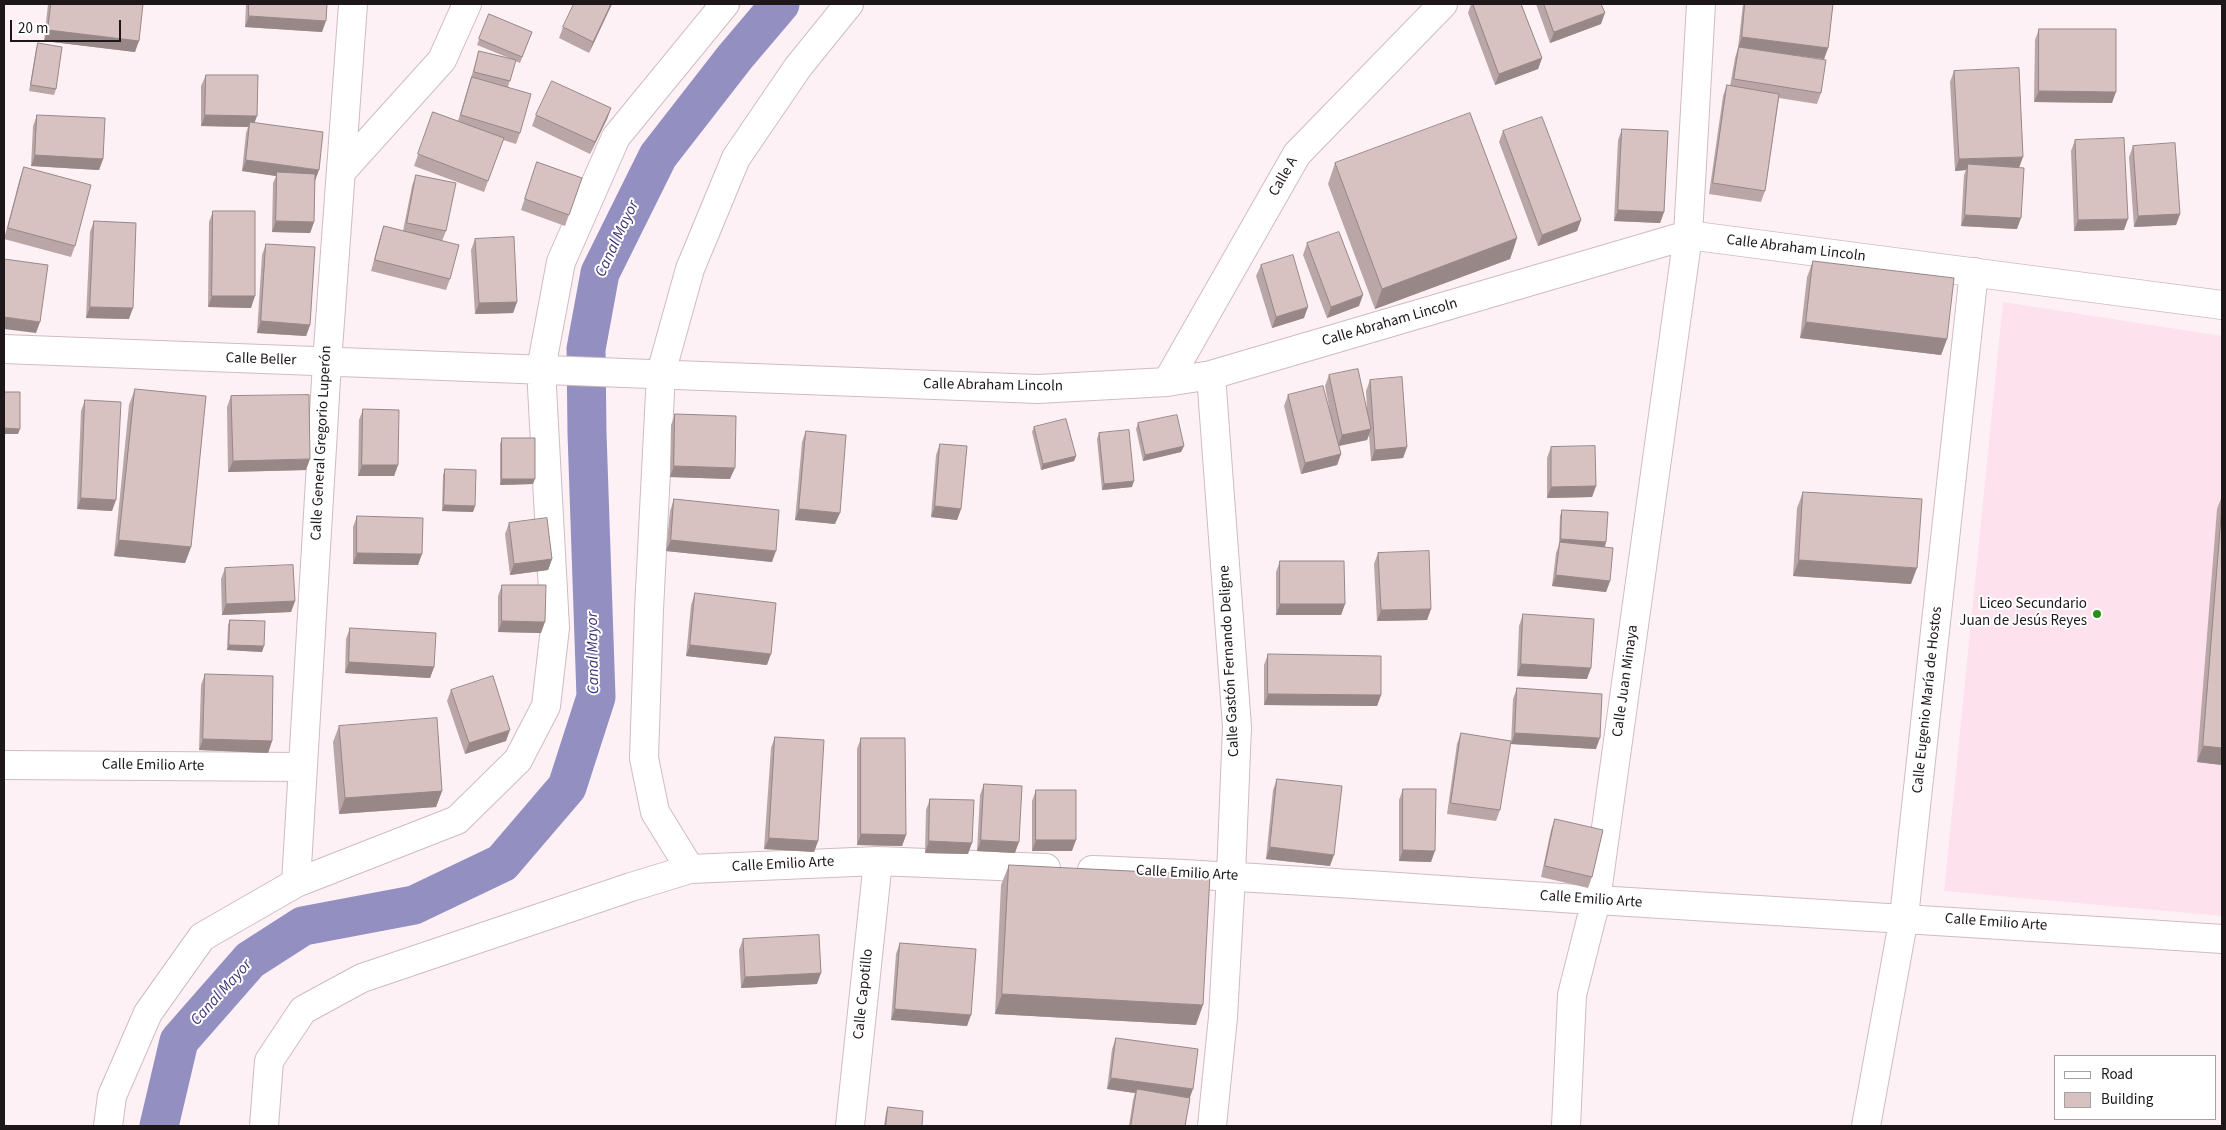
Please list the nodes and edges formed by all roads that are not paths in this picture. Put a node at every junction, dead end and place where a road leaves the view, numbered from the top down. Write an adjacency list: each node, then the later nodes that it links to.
1 (353, 4): 7 (street, Calle General Gregorio Luperón)
2 (466, 4): 7 (street)
3 (726, 4): 13 (street)
4 (849, 4): 14 (street)
5 (1443, 4): 16 (street, Calle A)
6 (1701, 4): 8 (street, Calle Juan Minaya)
7 (342, 171): 12 (street, Calle General Gregorio Luperón)
8 (1688, 235): 9 (street, Calle Abraham Lincoln); 15 (street, Calle Abraham Lincoln); 23 (street, Calle Juan Minaya)
9 (1974, 272): 10 (street, Calle Abraham Lincoln); 24 (street, Calle Eugenio María de Hostos)
10 (2222, 305)
11 (4, 349): 12 (street, Calle Beller)
12 (326, 363): 13 (street, Calle Beller); 18 (street, Calle General Gregorio Luperón)
13 (544, 369): 14 (street, Calle Abraham Lincoln); 22 (street)
14 (661, 374): 16 (street, Calle Abraham Lincoln); 20 (street)
15 (1211, 375): 16 (street, Calle Abraham Lincoln); 21 (street, Calle Gastón Fernando Deligne)
16 (1167, 382)
17 (4, 765): 18 (street, Calle Emilio Arte)
18 (303, 768): 22 (street, Calle General Gregorio Luperón)
19 (878, 861): 20 (street, Calle Emilio Arte); 21 (street, Calle Emilio Arte); 28 (street, Calle Capotillo)
20 (690, 869): 27 (street, Calle Emilio Arte)
21 (1232, 875): 23 (street, Calle Emilio Arte); 29 (street, Calle Gastón Fernando Deligne)
22 (296, 883): 26 (street)
23 (1596, 900): 24 (street, Calle Emilio Arte); 30 (street, Calle Juan Minaya)
24 (1904, 917): 25 (street, Calle Emilio Arte); 31 (street, Calle Eugenio María de Hostos)
25 (2222, 939)
26 (108, 1126)
27 (264, 1126)
28 (850, 1126)
29 (1212, 1126)
30 (1566, 1126)
31 (1866, 1126)

